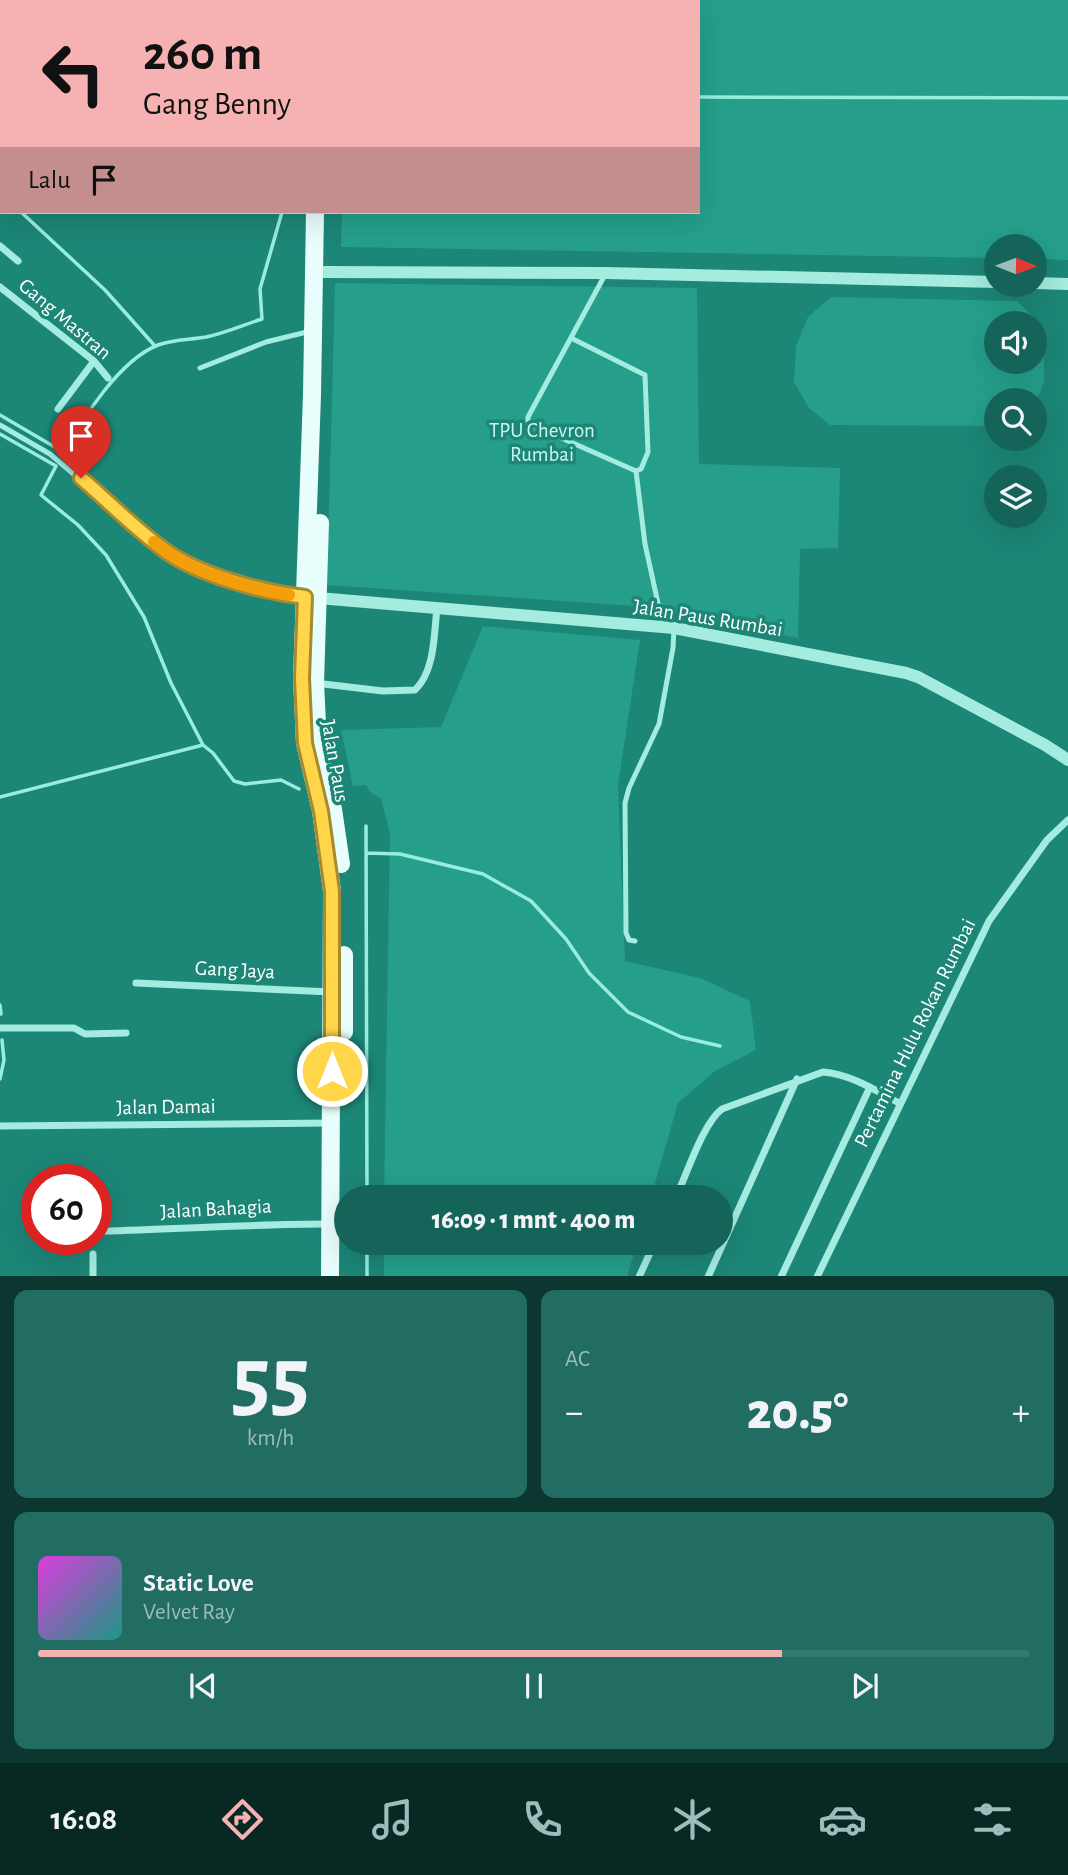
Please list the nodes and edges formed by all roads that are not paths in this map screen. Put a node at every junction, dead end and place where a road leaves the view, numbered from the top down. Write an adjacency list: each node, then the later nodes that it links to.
1 (316, 214): 5 (main road, Jalan Paus)
2 (325, 214): 5 (main road, Jalan Paus)
3 (0, 246): 4 (street, Gang Mastran)
4 (18, 261)
5 (320, 272): 6 (street); 11 (main road, Jalan Paus); 19 (main road, Jalan Paus)
6 (606, 273): 7 (street); 12 (lane)
7 (984, 282)
8 (1047, 283): 9 (street)
9 (1068, 284)
10 (0, 287): 13 (street, Gang Mastran)
11 (314, 330): 14 (lane); 19 (main road, Jalan Paus)
12 (571, 338): 18 (lane); 18 (lane)
13 (94, 361): 15 (street, Gang Mastran); 16 (street)
14 (200, 368)
15 (108, 378)
16 (58, 409)
17 (0, 425): 19 (lane)
18 (636, 471): 21 (lane)
19 (312, 597): 20 (street, Jalan Paus Rumbai); 22 (main road, Jalan Paus); 27 (main road, Jalan Paus)
20 (437, 608): 21 (street, Jalan Paus Rumbai); 22 (street)
21 (668, 627): 23 (street, Jalan Paus Rumbai); 25 (lane)
22 (315, 683): 42 (main road, Jalan Paus)
23 (1068, 760)
24 (1068, 820): 32 (street, Pertamina Hulu Rokan Rumbai)
25 (635, 941)
26 (136, 983): 27 (street, Gang Jaya)
27 (331, 992): 33 (main road, Jalan Paus)
28 (2, 1027): 29 (street)
29 (126, 1033)
30 (797, 1080): 31 (street); 35 (street); 44 (street)
31 (870, 1087): 32 (street); 45 (street)
32 (899, 1103): 46 (street, Pertamina Hulu Rokan Rumbai)
33 (332, 1123): 34 (street, Jalan Damai); 36 (main road, Jalan Paus)
34 (0, 1126)
35 (682, 1185)
36 (331, 1224): 37 (street, Jalan Bahagia); 41 (main road, Jalan Paus)
37 (112, 1231)
38 (93, 1255): 40 (street)
39 (649, 1255): 43 (street)
40 (93, 1276)
41 (330, 1276)
42 (341, 1276)
43 (639, 1276)
44 (708, 1276)
45 (781, 1276)
46 (817, 1276)

